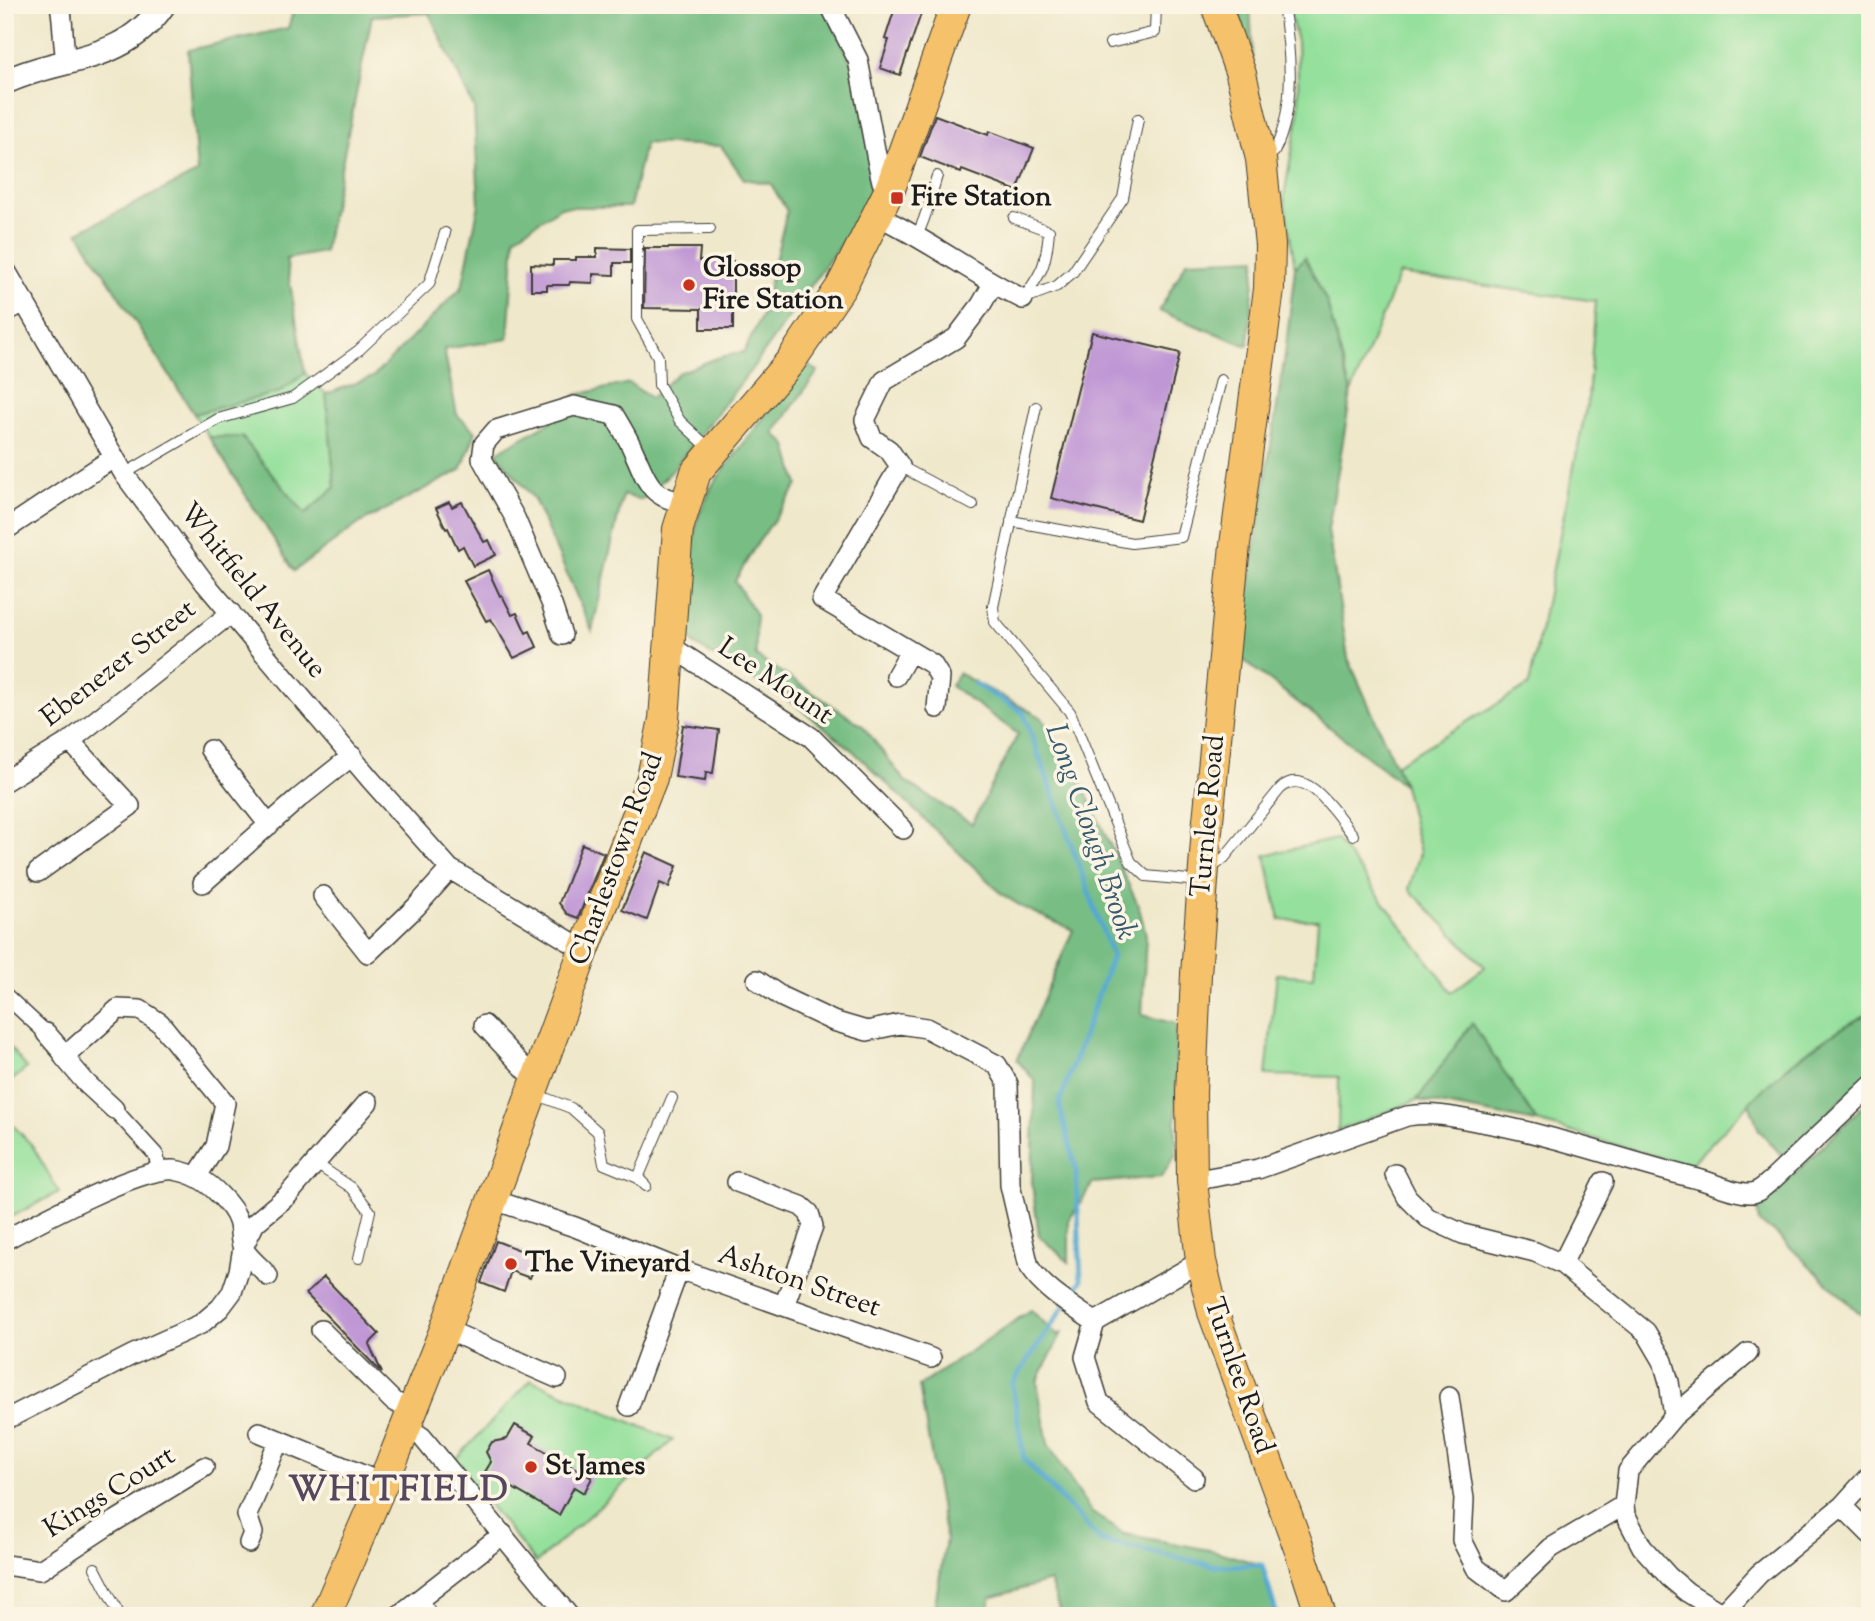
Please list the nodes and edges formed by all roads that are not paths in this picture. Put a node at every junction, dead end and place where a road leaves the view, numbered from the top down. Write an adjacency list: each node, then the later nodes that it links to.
1 (60, 5): 9 (street)
2 (163, 5): 9 (street)
3 (830, 5): 14 (street)
4 (956, 5): 14 (main road, Charlestown Road)
5 (1156, 5): 8 (lane)
6 (1216, 5): 12 (main road, Turnlee Road)
7 (1283, 5): 12 (lane)
8 (1110, 43)
9 (67, 63): 10 (street)
10 (5, 82)
11 (1139, 119): 21 (lane)
12 (1261, 159): 48 (main road, Turnlee Road)
13 (937, 176): 18 (lane)
14 (884, 202): 18 (street); 26 (main road, Charlestown Road)
15 (1014, 218): 21 (lane)
16 (710, 229): 26 (lane)
17 (445, 233): 27 (lane)
18 (916, 237): 20 (street)
19 (5, 269): 22 (street, Whitfield Avenue)
20 (993, 284): 21 (street); 28 (street)
21 (1023, 299)
22 (25, 302): 23 (street); 27 (street, Whitfield Avenue)
23 (5, 312)
24 (1221, 380): 31 (lane)
25 (1036, 407): 31 (lane)
26 (713, 452): 29 (main road, Charlestown Road)
27 (118, 466): 32 (street); 33 (street, Whitfield Avenue)
28 (900, 466): 30 (lane); 36 (street)
29 (685, 502): 34 (street); 35 (main road, Charlestown Road)
30 (973, 505)
31 (1011, 521): 48 (lane)
32 (5, 530)
33 (230, 613): 39 (street, Ebenezer Street); 41 (street, Whitfield Avenue)
34 (562, 635)
35 (670, 646): 44 (street, Lee Mount); 51 (main road, Charlestown Road)
36 (910, 651): 37 (street); 38 (street)
37 (895, 676)
38 (937, 708)
39 (69, 741): 42 (street, Ebenezer Street); 47 (street)
40 (210, 750): 43 (street)
41 (352, 756): 43 (street); 46 (street, Whitfield Avenue)
42 (5, 781)
43 (269, 825): 49 (street)
44 (903, 829)
45 (1353, 835): 48 (lane)
46 (450, 869): 50 (street); 51 (street, Whitfield Avenue)
47 (38, 872)
48 (1204, 874): 67 (main road, Turnlee Road)
49 (203, 883)
50 (323, 896)
51 (584, 950): 57 (main road, Charlestown Road)
52 (757, 981): 80 (street)
53 (5, 995): 55 (street)
54 (484, 1025): 57 (street)
55 (46, 1033): 56 (street)
56 (65, 1055): 61 (street); 65 (street)
57 (534, 1084): 66 (lane); 71 (main road, Charlestown Road)
58 (1870, 1087): 67 (street)
59 (672, 1098): 66 (lane)
60 (368, 1102): 62 (street)
61 (114, 1109): 63 (street)
62 (314, 1163): 73 (street); 74 (lane)
63 (165, 1171): 65 (street); 72 (street)
64 (1395, 1174): 76 (street)
65 (197, 1176): 73 (street)
66 (638, 1178): 70 (lane)
67 (1192, 1181): 75 (main road, Turnlee Road)
68 (737, 1182): 79 (street)
69 (1603, 1182): 76 (street)
70 (646, 1186)
71 (491, 1199): 77 (street, Ashton Street); 81 (main road, Charlestown Road)
72 (5, 1240)
73 (243, 1247): 78 (street); 90 (street)
74 (359, 1258)
75 (1201, 1261): 80 (street); 111 (main road, Turnlee Road)
76 (1562, 1264): 88 (street)
77 (679, 1269): 79 (street, Ashton Street); 87 (street)
78 (268, 1276)
79 (784, 1306): 84 (street, Ashton Street)
80 (1095, 1322): 95 (street)
81 (444, 1329): 85 (street); 89 (main road, Charlestown Road)
82 (321, 1330): 89 (street)
83 (1748, 1353): 88 (street)
84 (931, 1358)
85 (557, 1378)
86 (1449, 1397): 97 (street)
87 (628, 1406)
88 (1674, 1416): 97 (street)
89 (408, 1418): 96 (main road, Charlestown Road); 99 (street)
90 (5, 1420)
91 (259, 1432): 92 (street)
92 (279, 1440): 96 (street); 101 (street)
93 (204, 1467): 102 (street, Kings Court)
94 (1870, 1475): 98 (street)
95 (1194, 1478)
96 (383, 1483): 107 (main road, Charlestown Road)
97 (1624, 1505): 105 (street)
98 (1842, 1506): 100 (street); 105 (street)
99 (503, 1534): 104 (street); 110 (street)
100 (1870, 1534)
101 (250, 1543)
102 (5, 1565)
103 (95, 1568): 106 (lane)
104 (421, 1598): 108 (street); 109 (lane)
105 (1721, 1614)
106 (120, 1616)
107 (325, 1616)
108 (398, 1616)
109 (434, 1616)
110 (569, 1616)
111 (1321, 1616)

